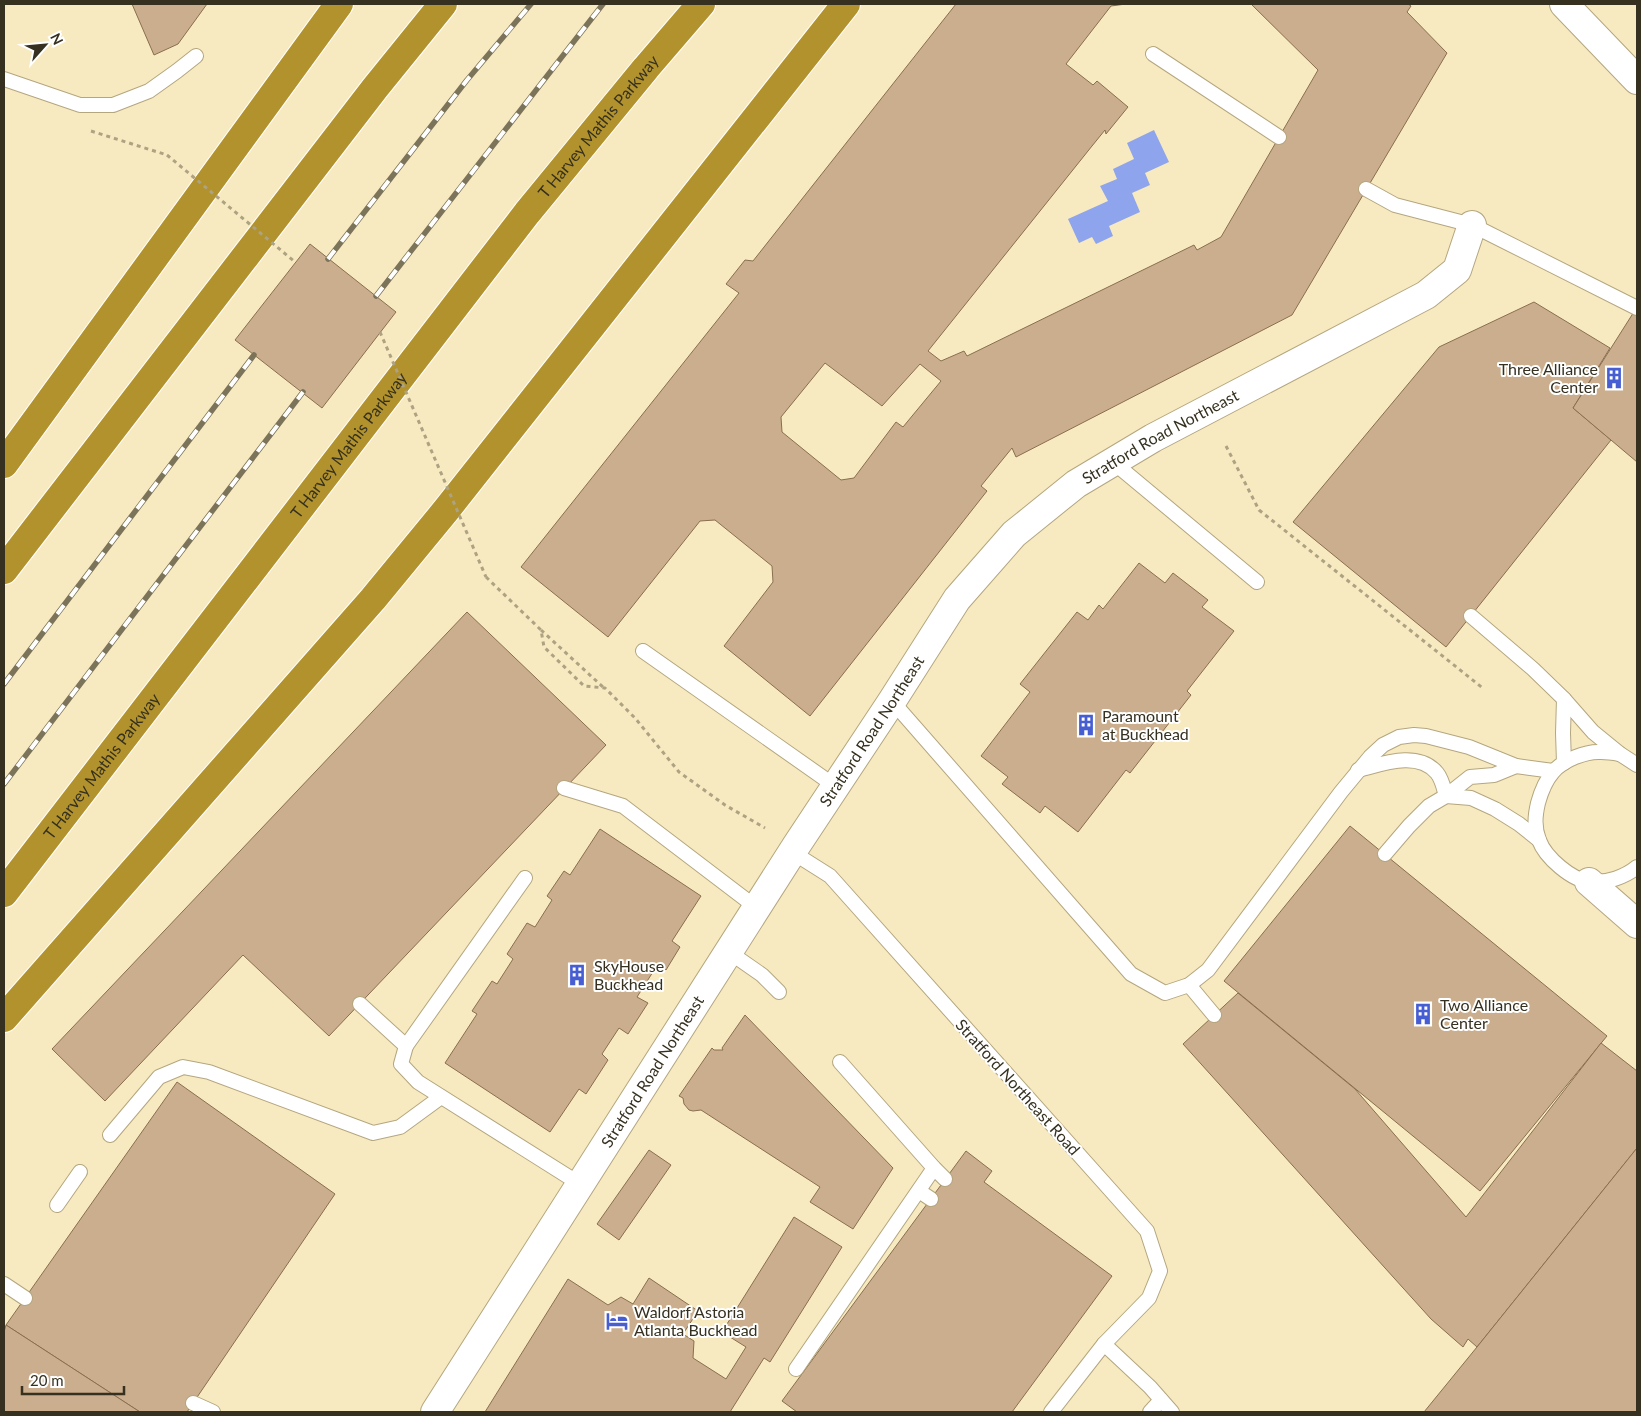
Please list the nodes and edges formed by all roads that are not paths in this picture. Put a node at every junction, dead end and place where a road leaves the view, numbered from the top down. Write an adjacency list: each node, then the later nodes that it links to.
1 (339, 4): 15 (highway)
2 (443, 4): 16 (highway)
3 (701, 4): 36 (highway, T Harvey Mathis Parkway)
4 (846, 4): 44 (highway)
5 (1564, 4): 9 (street)
6 (1153, 54): 10 (lane)
7 (196, 56): 8 (lane)
8 (4, 79)
9 (1637, 80)
10 (1279, 137)
11 (1366, 189): 12 (lane)
12 (1472, 225): 13 (lane); 14 (street, Stratford Road Northeast)
13 (1637, 308)
14 (1113, 462): 17 (lane); 21 (street, Stratford Road Northeast)
15 (4, 464)
16 (4, 570)
17 (1256, 582)
18 (1471, 616): 20 (lane)
19 (643, 651): 27 (lane)
20 (1564, 699): 22 (lane); 25 (lane)
21 (892, 701): 27 (street, Stratford Road Northeast); 40 (lane)
22 (1620, 754): 23 (lane); 25 (lane)
23 (1637, 765)
24 (1516, 766): 25 (lane); 26 (lane); 29 (lane)
25 (1558, 767): 30 (lane)
26 (1358, 770): 29 (lane); 40 (lane)
27 (836, 786): 31 (street, Stratford Road Northeast)
28 (564, 788): 37 (lane)
29 (1446, 796): 30 (lane); 32 (lane)
30 (1539, 840): 35 (lane)
31 (792, 852): 37 (street, Stratford Road Northeast); 58 (lane, Stratford Northeast Road)
32 (1385, 854)
33 (1637, 867): 35 (lane)
34 (525, 878): 45 (lane)
35 (1589, 882): 38 (street)
36 (4, 893)
37 (757, 908): 39 (street, Stratford Road Northeast)
38 (1637, 924)
39 (729, 952): 41 (lane); 52 (street, Stratford Road Northeast)
40 (1189, 985): 43 (lane)
41 (778, 992)
42 (360, 1004): 45 (lane)
43 (1214, 1015)
44 (4, 1018)
45 (406, 1046): 47 (lane)
46 (840, 1062): 49 (lane)
47 (441, 1097): 48 (lane); 52 (lane)
48 (110, 1135)
49 (934, 1168): 51 (lane); 53 (lane)
50 (80, 1172): 55 (lane)
51 (945, 1179)
52 (580, 1184): 63 (street, Stratford Road Northeast)
53 (918, 1191): 54 (lane); 59 (lane)
54 (931, 1198)
55 (57, 1205)
56 (4, 1284): 57 (lane)
57 (25, 1298)
58 (1104, 1344): 60 (lane); 64 (lane, Stratford Northeast Road)
59 (796, 1369)
60 (1161, 1400): 65 (lane); 66 (lane)
61 (193, 1403): 62 (lane)
62 (213, 1412)
63 (435, 1412)
64 (1051, 1412)
65 (1150, 1412)
66 (1172, 1412)

